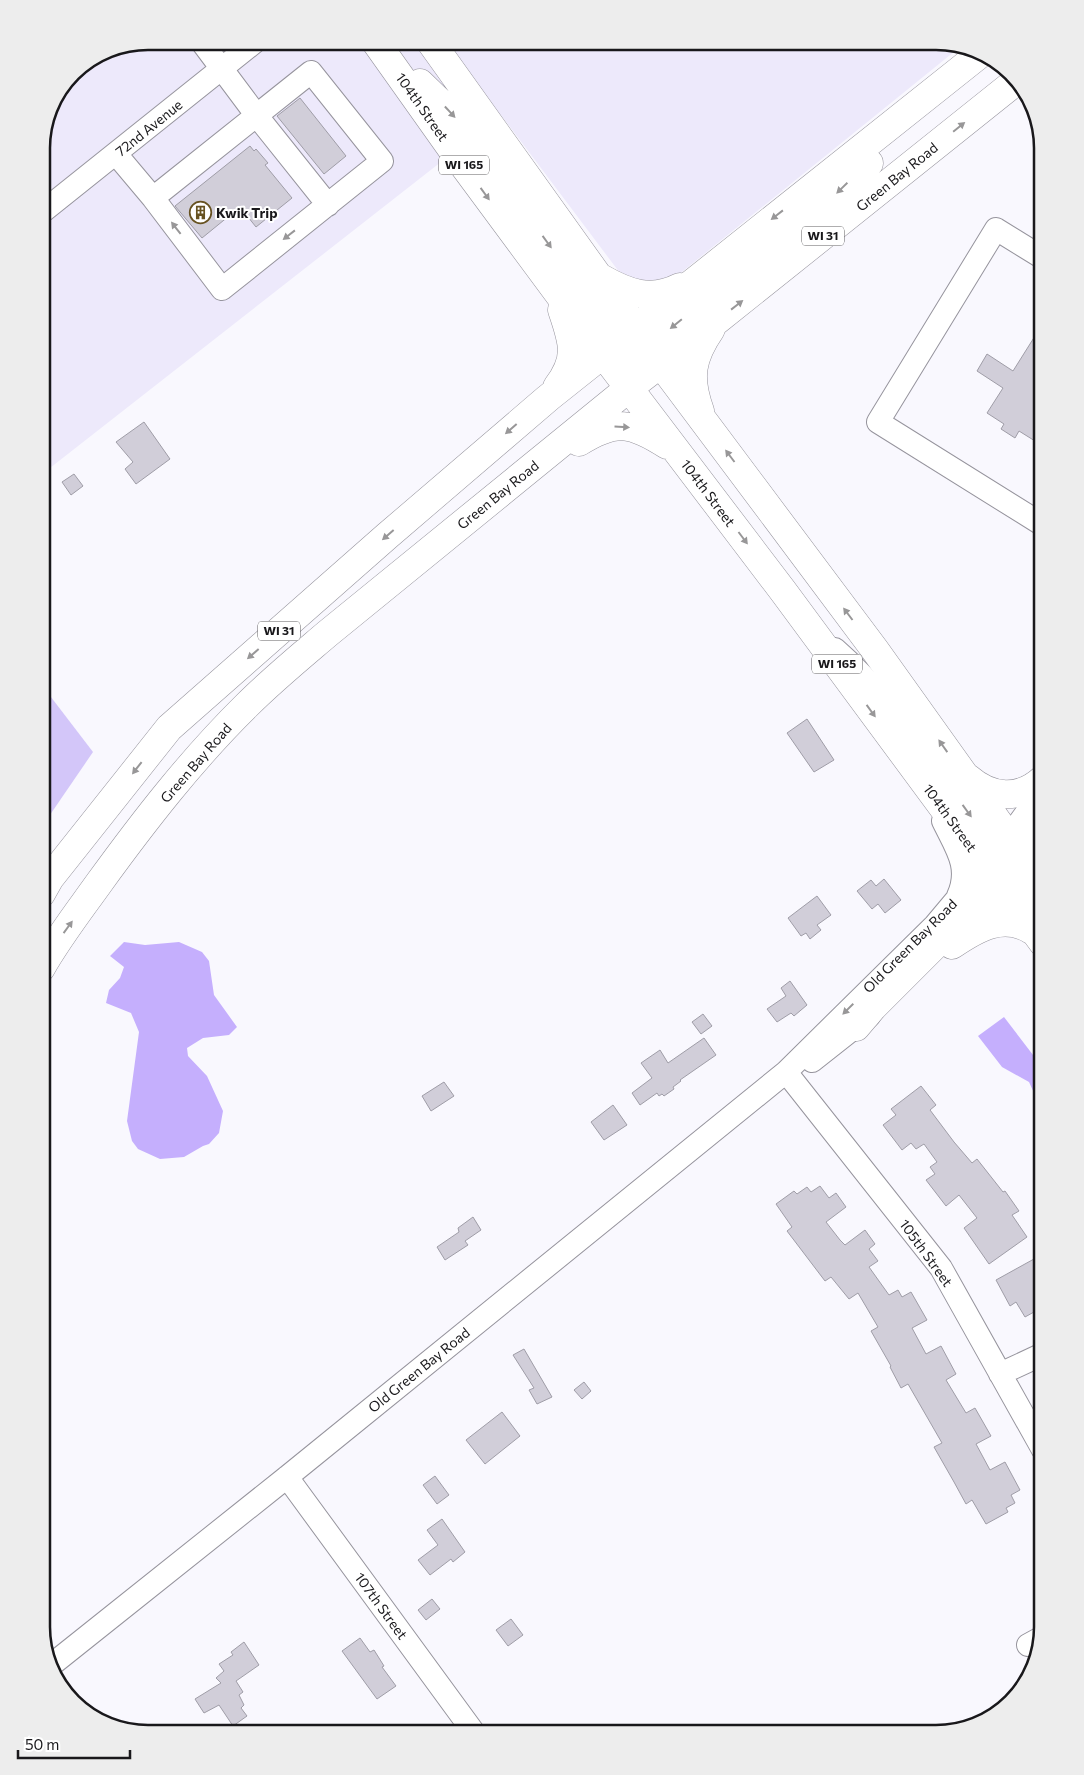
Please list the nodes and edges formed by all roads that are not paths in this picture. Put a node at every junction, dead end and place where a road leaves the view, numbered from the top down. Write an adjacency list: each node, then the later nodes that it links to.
1 (208, 50): 7 (street)
2 (245, 50): 7 (street, 72nd Avenue)
3 (382, 50): 18 (main road, 104th Street / WI 165, one-way to 18)
4 (384, 50): 20 (main road, one-way to 20)
5 (436, 50): 16 (main road, 104th Street / WI 165)
6 (975, 58): 8 (main road, Green Bay Road / WI 31)
7 (222, 69): 10 (street); 11 (street, 72nd Avenue)
8 (950, 78): 17 (main road, Green Bay Road / WI 31, one-way to 17); 20 (main road, one-way to 20)
9 (1011, 85): 19 (main road, Green Bay Road / WI 31, one-way to 9)
10 (257, 116): 12 (street); 13 (street); 13 (street)
11 (116, 154): 12 (street); 14 (street, 72nd Avenue)
12 (153, 198): 13 (street, one-way to 12)
13 (328, 205)
14 (50, 208)
15 (1034, 252): 25 (street)
16 (600, 277): 17 (main road); 20 (main road, 104th Street / WI 165)
17 (697, 279): 20 (main road, Green Bay Road / WI 31)
18 (554, 289): 20 (main road, 104th Street / WI 165); 21 (main road)
19 (715, 322): 20 (main road, Green Bay Road / WI 31); 22 (main road)
20 (633, 359): 21 (main road, Green Bay Road / WI 31); 22 (main road, 104th Street / WI 165); 23 (main road, 104th Street / WI 165); 24 (main road, Green Bay Road / WI 31); 26 (main road); 28 (main road)
21 (548, 398): 35 (main road, Green Bay Road / WI 31, one-way to 35)
22 (704, 422): 26 (main road, 104th Street / WI 165, one-way to 22)
23 (677, 452): 24 (main road, one-way to 23); 27 (main road, 104th Street / WI 165, one-way to 27)
24 (532, 467): 28 (main road, Green Bay Road / WI 31)
25 (1034, 519)
26 (825, 583): 29 (main road, 104th Street / WI 165, one-way to 26)
27 (811, 629): 31 (main road, 104th Street / WI 165, one-way to 31); 34 (street, one-way to 34)
28 (309, 649): 40 (main road, Green Bay Road / WI 31, one-way to 28)
29 (964, 776): 30 (main road); 34 (main road, 104th Street / WI 165)
30 (1034, 785)
31 (930, 791): 34 (main road, 104th Street / WI 165); 36 (street)
32 (1034, 812): 34 (street, Old Green Bay Road)
33 (1034, 832): 34 (main road)
34 (1012, 866): 36 (street, Old Green Bay Road); 37 (main road, 104th Street / WI 165); 39 (street, Old Green Bay Road); 41 (main road)
35 (50, 878)
36 (956, 900): 42 (street, Old Green Bay Road, one-way to 42)
37 (1034, 916)
38 (1034, 928): 39 (main road)
39 (952, 945): 41 (street, Old Green Bay Road)
40 (50, 953)
41 (856, 1027): 42 (street, Old Green Bay Road)
42 (786, 1072): 44 (street, 105th Street); 46 (street, Old Green Bay Road)
43 (1034, 1358): 44 (street)
44 (1000, 1374): 45 (street, 105th Street)
45 (1034, 1434)
46 (287, 1477): 47 (street, Old Green Bay Road); 48 (street, 107th Street)
47 (56, 1661)
48 (468, 1725)

